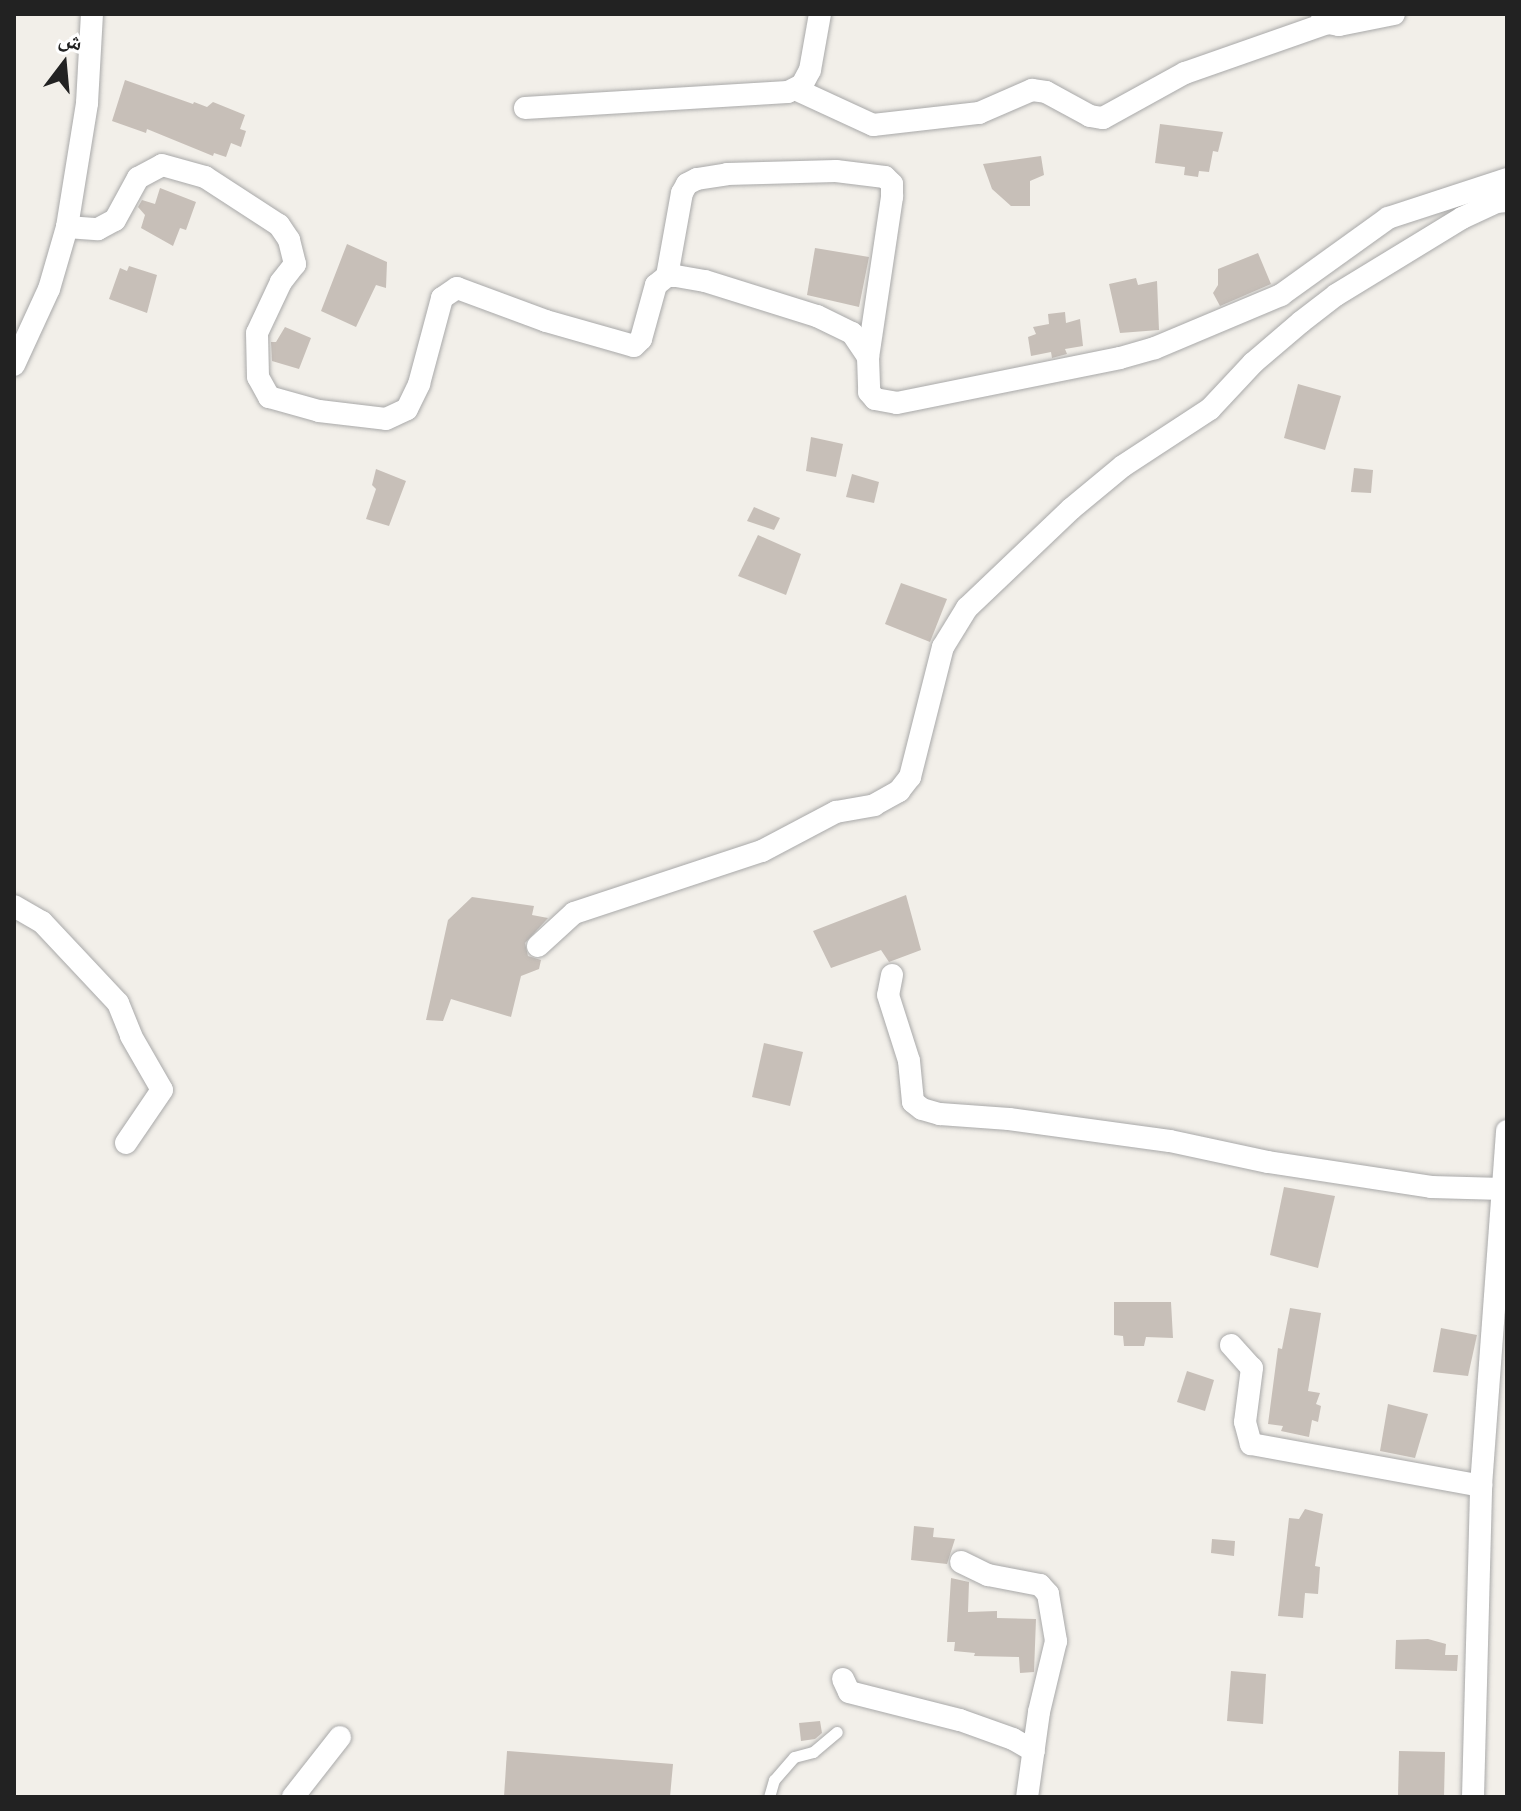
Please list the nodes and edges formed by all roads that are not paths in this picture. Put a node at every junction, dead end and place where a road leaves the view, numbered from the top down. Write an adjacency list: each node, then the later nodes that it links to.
1 (92, 14): 9 (street)
2 (820, 14): 5 (street)
3 (1394, 14): 4 (street)
4 (1325, 19): 5 (street)
5 (795, 89): 6 (street)
6 (525, 108)
7 (1507, 179): 11 (street)
8 (1507, 201): 14 (street)
9 (67, 227): 10 (street); 12 (street)
10 (667, 276): 11 (street); 11 (street)
11 (868, 357)
12 (14, 365)
13 (14, 906): 17 (street)
14 (538, 946)
15 (892, 975): 18 (street)
16 (1507, 1131): 18 (street)
17 (126, 1143)
18 (1503, 1189): 20 (street)
19 (1231, 1345): 20 (street)
20 (1481, 1486): 29 (street)
21 (961, 1562): 25 (street)
22 (843, 1679): 25 (street)
23 (837, 1732): 27 (lane)
24 (340, 1737): 26 (street)
25 (1034, 1751): 28 (street)
26 (293, 1797)
27 (769, 1797)
28 (1027, 1797)
29 (1473, 1797)

